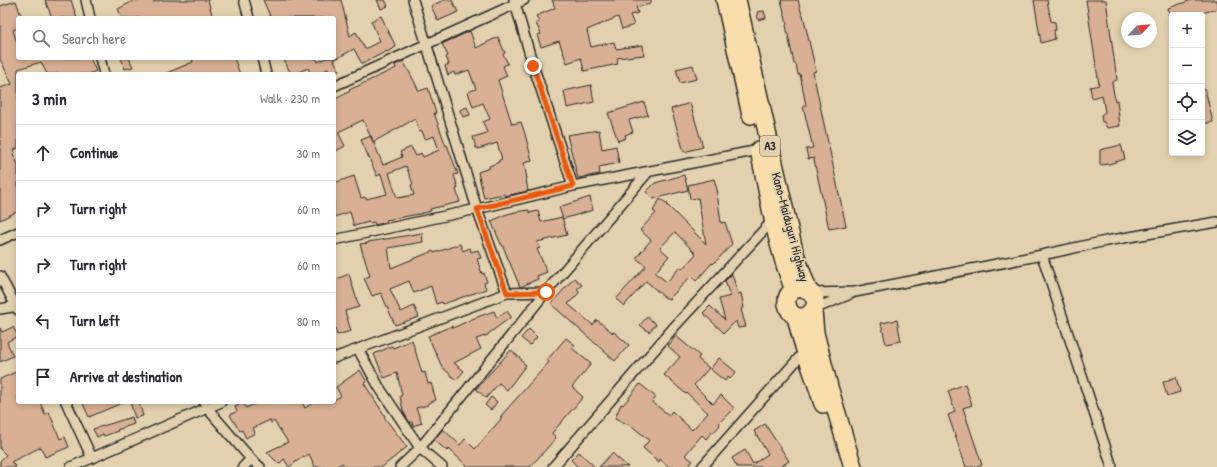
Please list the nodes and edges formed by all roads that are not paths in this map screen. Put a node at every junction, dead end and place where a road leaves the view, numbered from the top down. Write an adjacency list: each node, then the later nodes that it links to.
1 (86, 0): 7 (street)
2 (244, 0): 8 (street)
3 (413, 0): 9 (street)
4 (725, 0): 15 (highway, Kano-Maiduguri Highway / A3)
5 (737, 0): 29 (highway, Kano-Maiduguri Highway / A3)
6 (518, 1): 9 (street); 17 (street)
7 (90, 16)
8 (248, 16)
9 (426, 43): 14 (street); 18 (street)
10 (100, 60): 12 (street)
11 (262, 60): 13 (street)
12 (104, 72)
13 (266, 72)
14 (336, 85)
15 (759, 150): 16 (street); 19 (highway, Kano-Maiduguri Highway / A3)
16 (648, 172): 17 (street); 26 (street)
17 (573, 186): 18 (street)
18 (477, 209): 23 (street); 28 (street)
19 (774, 220): 29 (highway, Kano-Maiduguri Highway / A3); 47 (street)
20 (1217, 222): 24 (street)
21 (16, 233): 22 (street)
22 (0, 240)
23 (336, 240)
24 (1042, 255): 27 (street); 51 (street)
25 (0, 276): 30 (street)
26 (546, 292): 28 (street); 39 (street)
27 (855, 292): 29 (street); 29 (street)
28 (507, 293): 34 (street)
29 (808, 298): 33 (highway); 33 (highway); 50 (highway, Kano-Maiduguri Highway / A3)
30 (16, 306)
31 (16, 308): 32 (street)
32 (0, 309)
33 (796, 316): 35 (highway)
34 (358, 348): 36 (street); 39 (street)
35 (805, 351): 48 (street); 49 (highway)
36 (336, 357)
37 (67, 404): 40 (street)
38 (205, 405): 40 (street); 41 (street)
39 (420, 448): 45 (street); 46 (street)
40 (92, 458): 42 (street)
41 (251, 459): 43 (street); 44 (street)
42 (71, 467)
43 (243, 467)
44 (260, 467)
45 (400, 467)
46 (442, 467)
47 (553, 467)
48 (702, 467)
49 (842, 467)
50 (853, 467)
51 (1112, 467)

